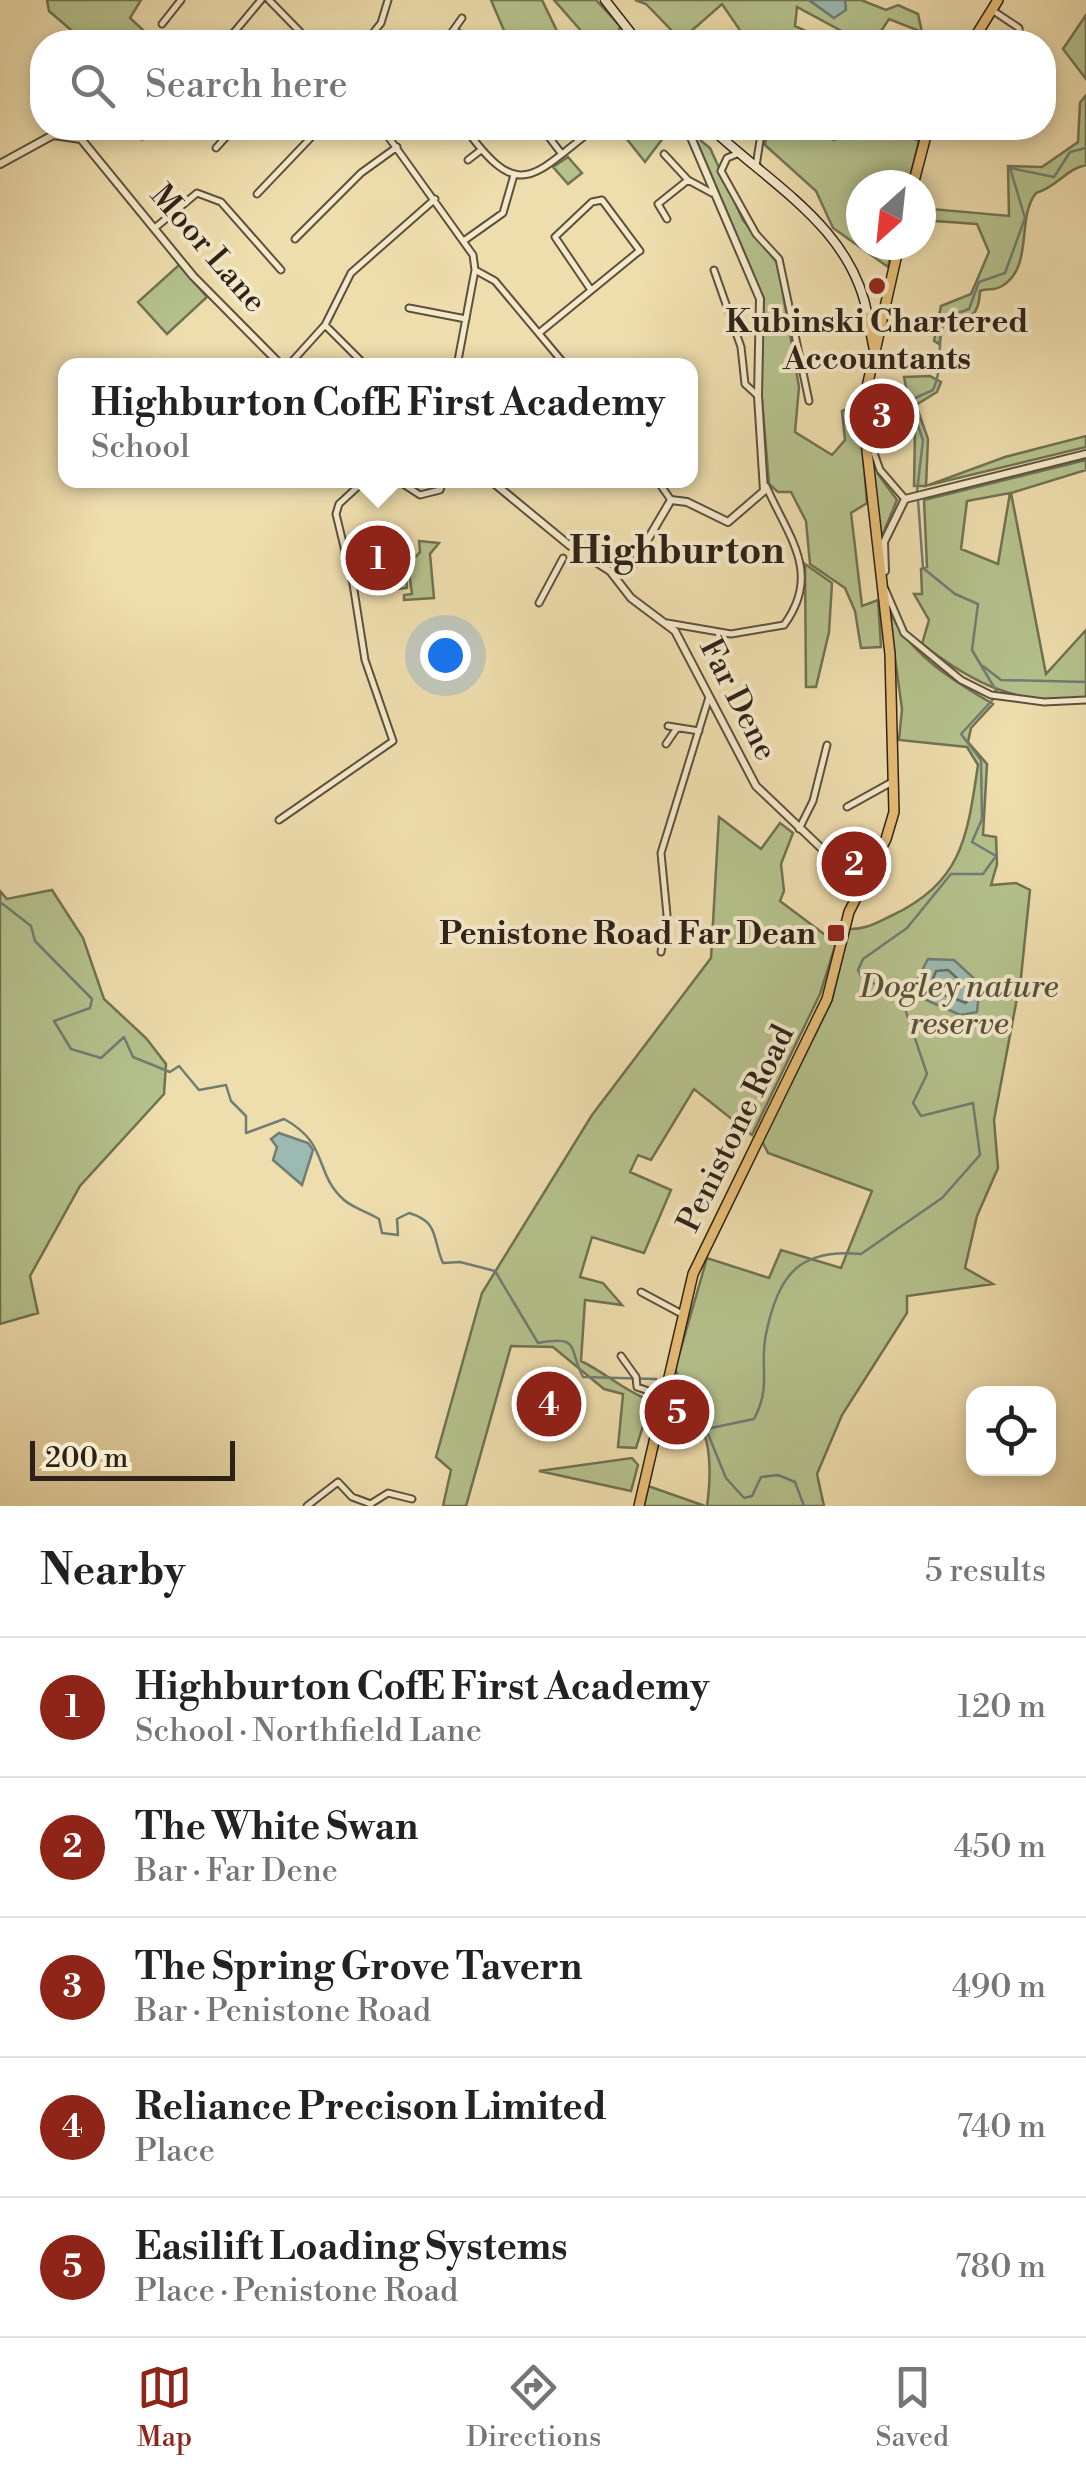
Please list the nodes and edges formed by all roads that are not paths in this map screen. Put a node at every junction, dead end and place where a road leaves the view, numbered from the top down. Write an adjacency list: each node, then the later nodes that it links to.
1 (180, 0): 8 (street)
2 (261, 0): 13 (street)
3 (269, 0): 14 (street)
4 (388, 0): 15 (street)
5 (605, 0): 17 (main road)
6 (995, 5): 11 (street); 18 (highway)
7 (161, 11): 8 (street)
8 (168, 17): 10 (street)
9 (462, 18): 16 (street)
10 (162, 24)
11 (1019, 28): 12 (street)
12 (1028, 29)
13 (236, 30)
14 (298, 30)
15 (375, 30)
16 (454, 30)
17 (629, 30)
18 (979, 30)
19 (42, 140): 38 (street, Moor Lane)
20 (82, 140): 47 (street, Moor Lane)
21 (222, 140): 32 (street)
22 (308, 140): 44 (street)
23 (391, 140): 31 (street)
24 (473, 140): 33 (street)
25 (551, 140): 35 (street)
26 (578, 140): 35 (street)
27 (692, 140): 43 (street)
28 (724, 140): 34 (main road)
29 (760, 140): 39 (street)
30 (925, 140): 40 (highway)
31 (396, 147): 45 (street); 48 (street)
32 (216, 148)
33 (481, 150): 37 (street); 41 (street)
34 (739, 153): 39 (main road); 68 (street)
35 (561, 154): 41 (street)
36 (664, 154): 42 (street)
37 (468, 160)
38 (0, 164)
39 (756, 166): 56 (main road)
40 (917, 170)
41 (514, 176): 49 (street)
42 (688, 180): 43 (street); 46 (street)
43 (712, 193): 67 (street)
44 (256, 194)
45 (435, 198): 49 (street); 58 (street)
46 (668, 219)
47 (156, 227): 51 (street); 62 (street, Moor Lane)
48 (295, 239)
49 (465, 240): 52 (street)
50 (896, 260): 59 (highway, Penistone Road)
51 (281, 270)
52 (475, 270): 57 (street); 60 (street)
53 (714, 270): 67 (street)
54 (592, 290): 54 (street); 60 (street)
55 (409, 308): 57 (street)
56 (868, 317): 59 (main road); 61 (highway)
57 (466, 319): 65 (street)
58 (325, 325): 63 (street); 64 (street)
59 (881, 326): 61 (highway, Penistone Road)
60 (540, 333): 66 (street)
61 (875, 350): 69 (highway, Penistone Road)
62 (277, 358)
63 (293, 358)
64 (358, 358)
65 (459, 358)
66 (560, 358)
67 (758, 396): 71 (street)
68 (808, 401)
69 (864, 428): 77 (street); 81 (highway, Penistone Road)
70 (1086, 454): 77 (street)
71 (765, 485): 78 (street); 83 (street)
72 (356, 488): 93 (street)
73 (408, 488): 74 (street)
74 (440, 488)
75 (498, 488): 79 (street, Far Dene)
76 (663, 488): 78 (street)
77 (907, 498): 81 (street)
78 (671, 500): 80 (street)
79 (566, 552): 80 (street, Far Dene); 82 (street)
80 (615, 578): 83 (street, Far Dene)
81 (880, 586): 85 (street); 91 (highway, Penistone Road)
82 (538, 603)
83 (667, 623): 84 (street, Far Dene)
84 (709, 697): 88 (street); 94 (street, Far Dene)
85 (1086, 700)
86 (668, 726): 87 (street)
87 (677, 728): 88 (street); 89 (street)
88 (698, 731): 96 (street)
89 (666, 744)
90 (827, 745): 94 (street)
91 (894, 781): 92 (street); 95 (highway, Penistone Road)
92 (847, 807)
93 (280, 820)
94 (799, 829): 95 (street, Far Dene)
95 (861, 886): 98 (highway, Penistone Road)
96 (661, 952)
97 (641, 1292): 98 (street)
98 (682, 1314): 100 (highway, Penistone Road)
99 (621, 1356): 100 (street)
100 (664, 1396): 104 (highway, Penistone Road)
101 (412, 1498): 102 (street)
102 (371, 1505): 103 (street)
103 (307, 1506)
104 (638, 1506)

